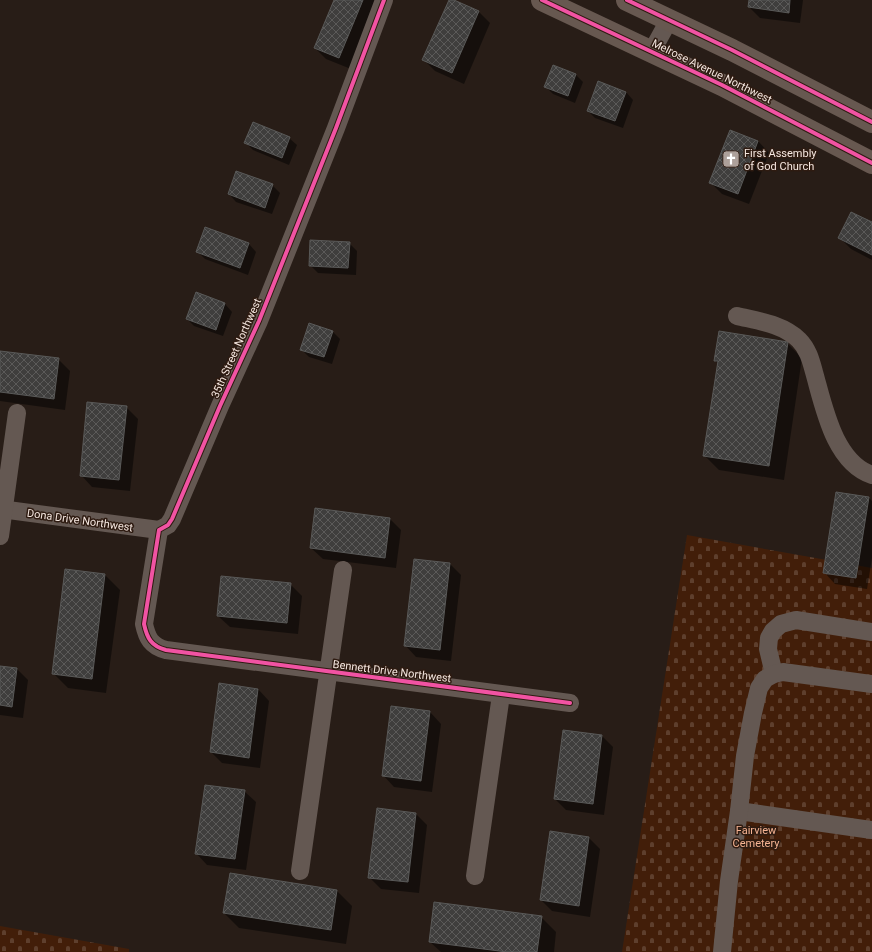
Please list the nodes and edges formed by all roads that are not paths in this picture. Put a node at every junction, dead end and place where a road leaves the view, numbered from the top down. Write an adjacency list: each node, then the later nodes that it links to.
1 (384, 0): 12 (street, 35th Street Northwest)
2 (542, 0): 5 (main road, Melrose Avenue Northwest)
3 (627, 0): 4 (main road)
4 (669, 20): 5 (street); 6 (main road)
5 (652, 51): 7 (main road, Melrose Avenue Northwest)
6 (872, 122)
7 (872, 162)
8 (737, 316): 10 (street)
9 (17, 413): 11 (street)
10 (872, 475)
11 (2, 510): 12 (street, Dona Drive Northwest); 13 (street)
12 (160, 530): 16 (street, Bennett Drive Northwest)
13 (0, 536)
14 (343, 570): 16 (street)
15 (872, 632): 17 (street)
16 (329, 672): 19 (street, Bennett Drive Northwest); 23 (street)
17 (774, 674): 18 (street); 21 (street)
18 (872, 684)
19 (501, 695): 20 (street, Bennett Drive Northwest); 24 (street)
20 (570, 703)
21 (739, 811): 22 (street); 25 (street)
22 (872, 830)
23 (300, 871)
24 (475, 876)
25 (722, 952)

